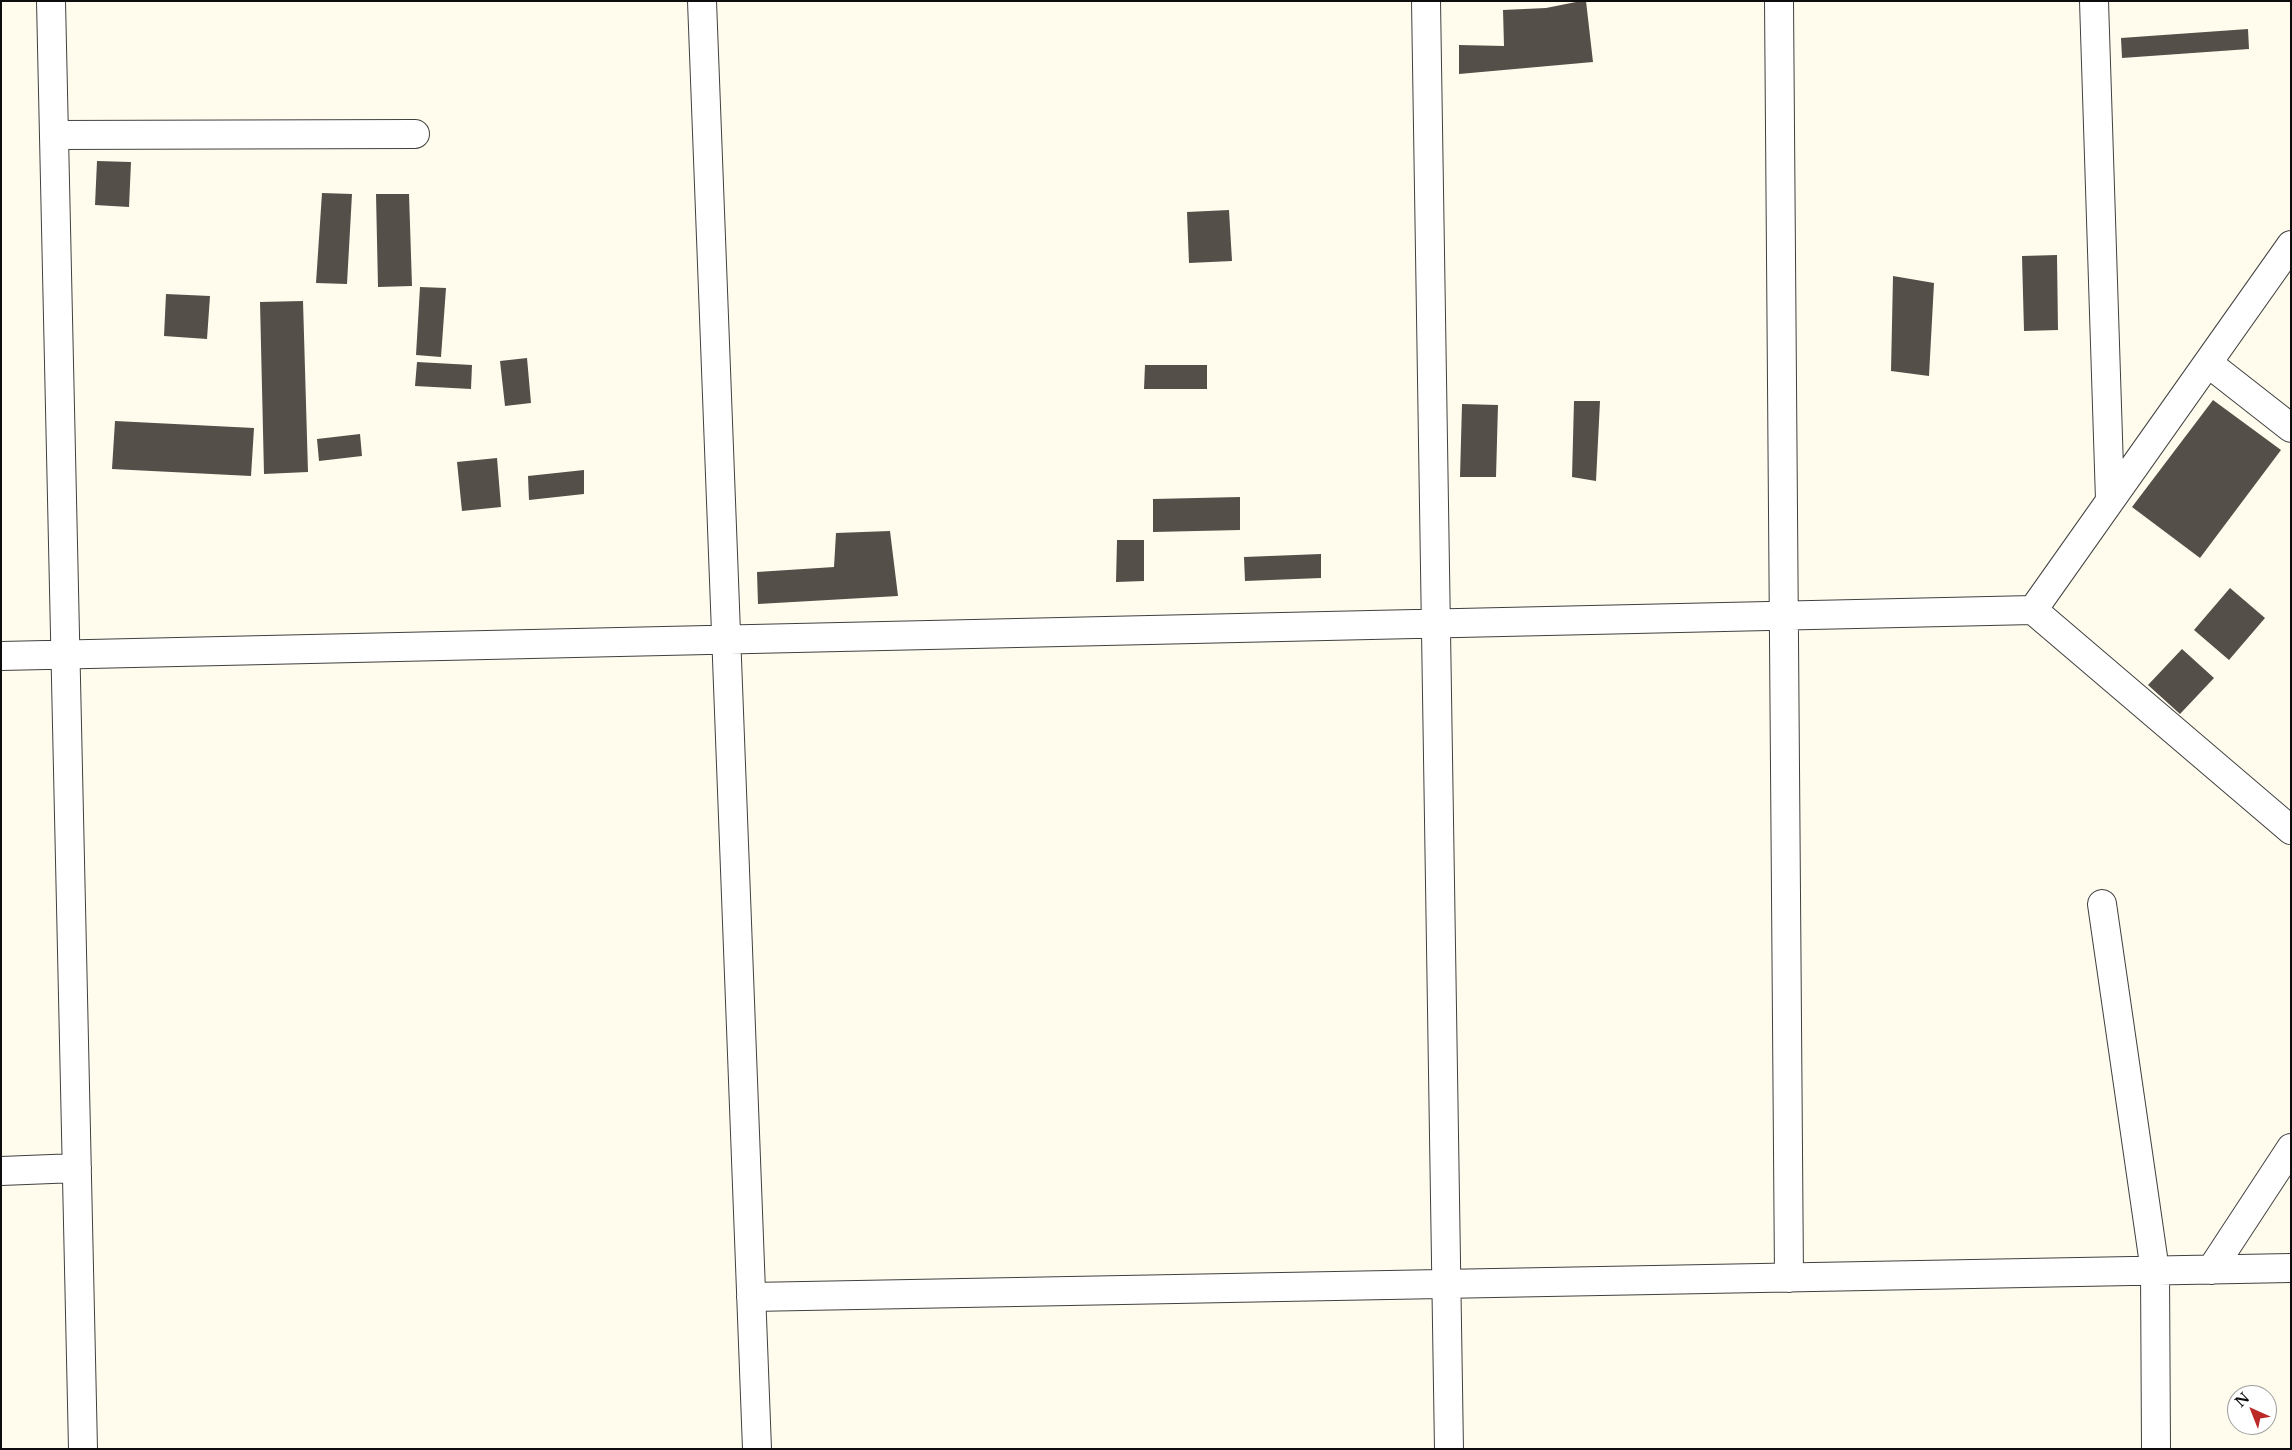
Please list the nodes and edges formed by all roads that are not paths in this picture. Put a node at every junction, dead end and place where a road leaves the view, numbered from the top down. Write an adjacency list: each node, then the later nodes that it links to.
1 (51, 1): 7 (street)
2 (702, 1): 15 (street)
3 (1426, 1): 14 (street)
4 (1779, 1): 13 (street)
5 (2094, 1): 11 (street)
6 (416, 134): 7 (street)
7 (54, 135): 16 (street)
8 (2291, 245): 9 (street)
9 (2208, 363): 10 (street); 11 (street)
10 (2291, 428)
11 (2110, 500): 12 (street)
12 (2033, 610): 13 (street); 18 (street)
13 (1784, 616): 14 (street); 26 (street)
14 (1436, 624): 15 (street); 27 (street)
15 (726, 640): 16 (street); 28 (street)
16 (66, 655): 17 (street); 21 (street)
17 (1, 656)
18 (2291, 830)
19 (2102, 904): 25 (street)
20 (2291, 1148): 24 (street)
21 (77, 1168): 22 (street); 29 (street)
22 (1, 1171)
23 (2291, 1268): 24 (street)
24 (2212, 1270): 25 (street)
25 (2155, 1271): 26 (street); 32 (street)
26 (1789, 1278): 27 (street)
27 (1446, 1284): 28 (street); 31 (street)
28 (751, 1297): 30 (street)
29 (84, 1449)
30 (757, 1449)
31 (1448, 1449)
32 (2156, 1449)

